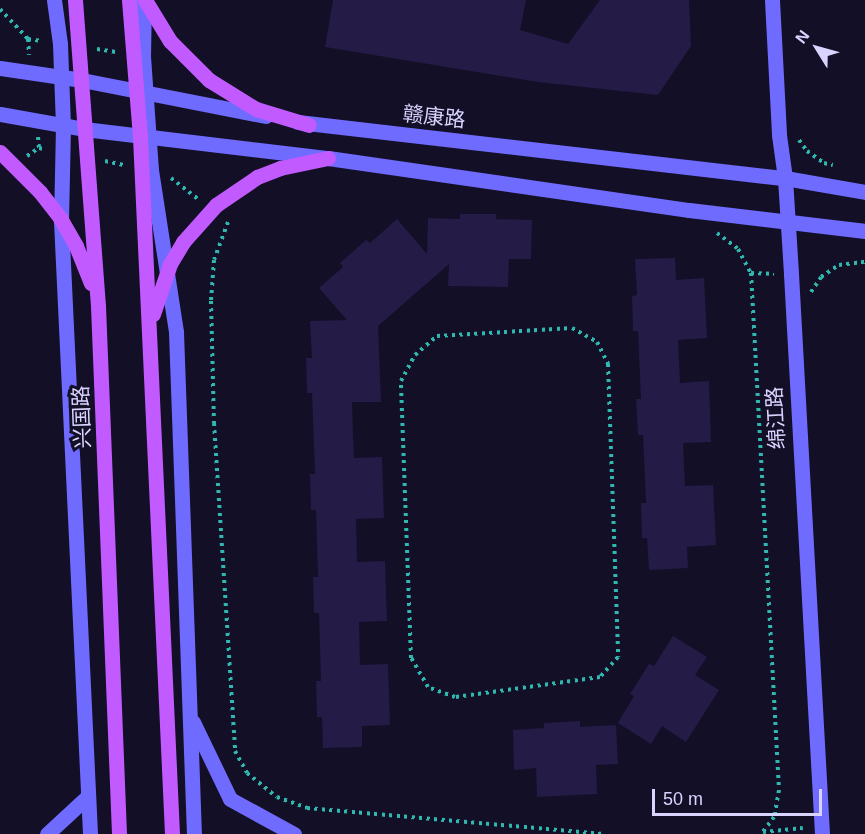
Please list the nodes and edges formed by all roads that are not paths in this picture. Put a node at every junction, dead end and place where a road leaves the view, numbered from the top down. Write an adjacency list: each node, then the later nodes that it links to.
1 (54, 0): 7 (street)
2 (75, 0): 8 (main road, 兴国路)
3 (129, 0): 9 (main road)
4 (145, 0): 9 (street); 11 (main road)
5 (772, 0): 17 (street, 绵江路)
6 (0, 68): 7 (street, 赣康路)
7 (61, 77): 8 (street, 赣康路); 12 (street)
8 (82, 80): 9 (street, 赣康路); 13 (main road, 兴国路)
9 (141, 91): 11 (street, 赣康路); 14 (main road)
10 (0, 114): 12 (street)
11 (309, 124): 17 (street, 赣康路)
12 (63, 126): 13 (street); 19 (street)
13 (84, 129): 14 (street); 23 (main road, 兴国路)
14 (145, 137): 16 (street); 22 (street); 24 (main road)
15 (0, 152): 19 (main road)
16 (328, 158): 20 (street); 22 (main road)
17 (785, 178): 18 (street, 赣康路); 20 (street, 绵江路)
18 (865, 192)
19 (61, 221): 23 (main road); 26 (street)
20 (787, 221): 21 (street); 33 (street, 绵江路)
21 (865, 231)
22 (166, 273): 24 (main road); 25 (street)
23 (98, 306): 29 (main road, 兴国路)
24 (149, 338): 30 (main road)
25 (189, 715): 31 (street); 32 (street)
26 (88, 796): 27 (street); 28 (street)
27 (47, 834)
28 (90, 834)
29 (119, 834)
30 (172, 834)
31 (194, 834)
32 (294, 834)
33 (822, 834)

